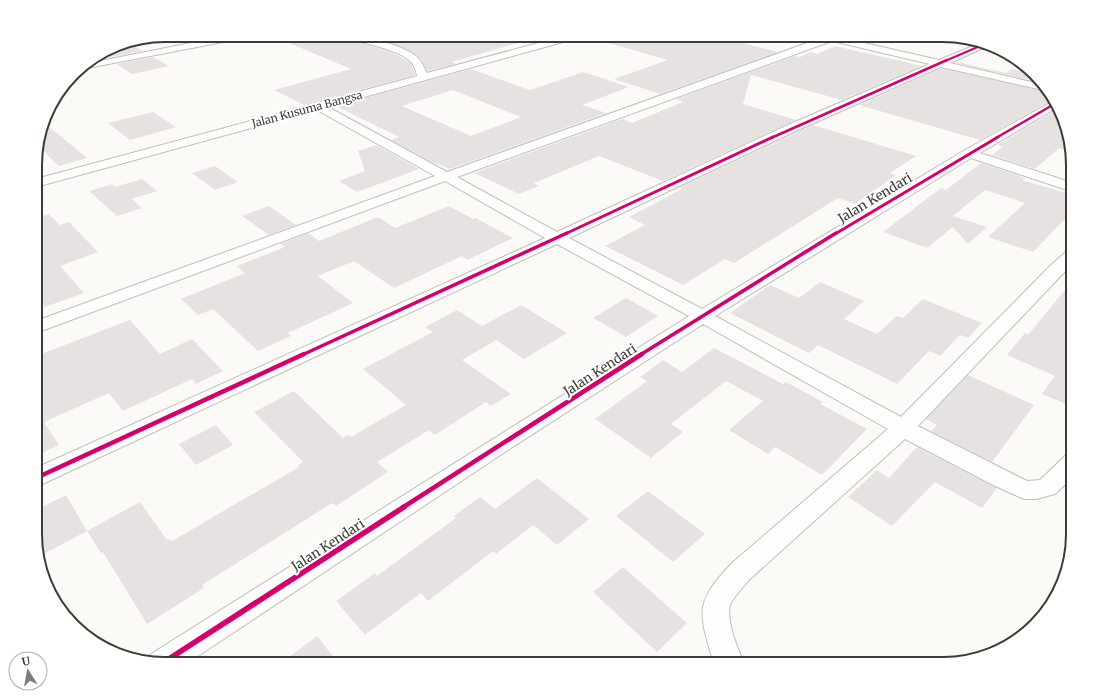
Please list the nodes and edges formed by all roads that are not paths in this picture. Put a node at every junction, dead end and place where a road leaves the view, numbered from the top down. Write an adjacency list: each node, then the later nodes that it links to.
1 (209, 42): 8 (street)
2 (366, 42): 9 (street)
3 (552, 42): 9 (street, Jalan Kusuma Bangsa)
4 (820, 42): 14 (street)
5 (848, 42): 7 (street)
6 (978, 47): 7 (street)
7 (939, 64): 10 (street); 17 (street)
8 (95, 65)
9 (424, 77): 11 (street, Jalan Kusuma Bangsa)
10 (1037, 86)
11 (318, 106): 14 (street); 15 (street, Jalan Kusuma Bangsa)
12 (1051, 106): 13 (street, Jalan Kendari)
13 (969, 153): 16 (street); 19 (street, Jalan Kendari)
14 (447, 176): 17 (street); 20 (street)
15 (42, 181)
16 (1066, 186)
17 (557, 238): 19 (street); 23 (street)
18 (1066, 260): 21 (street)
19 (702, 316): 21 (street); 24 (street, Jalan Kendari)
20 (42, 325)
21 (903, 428): 22 (street); 25 (street)
22 (1066, 469)
23 (42, 475)
24 (173, 657)
25 (727, 657)

